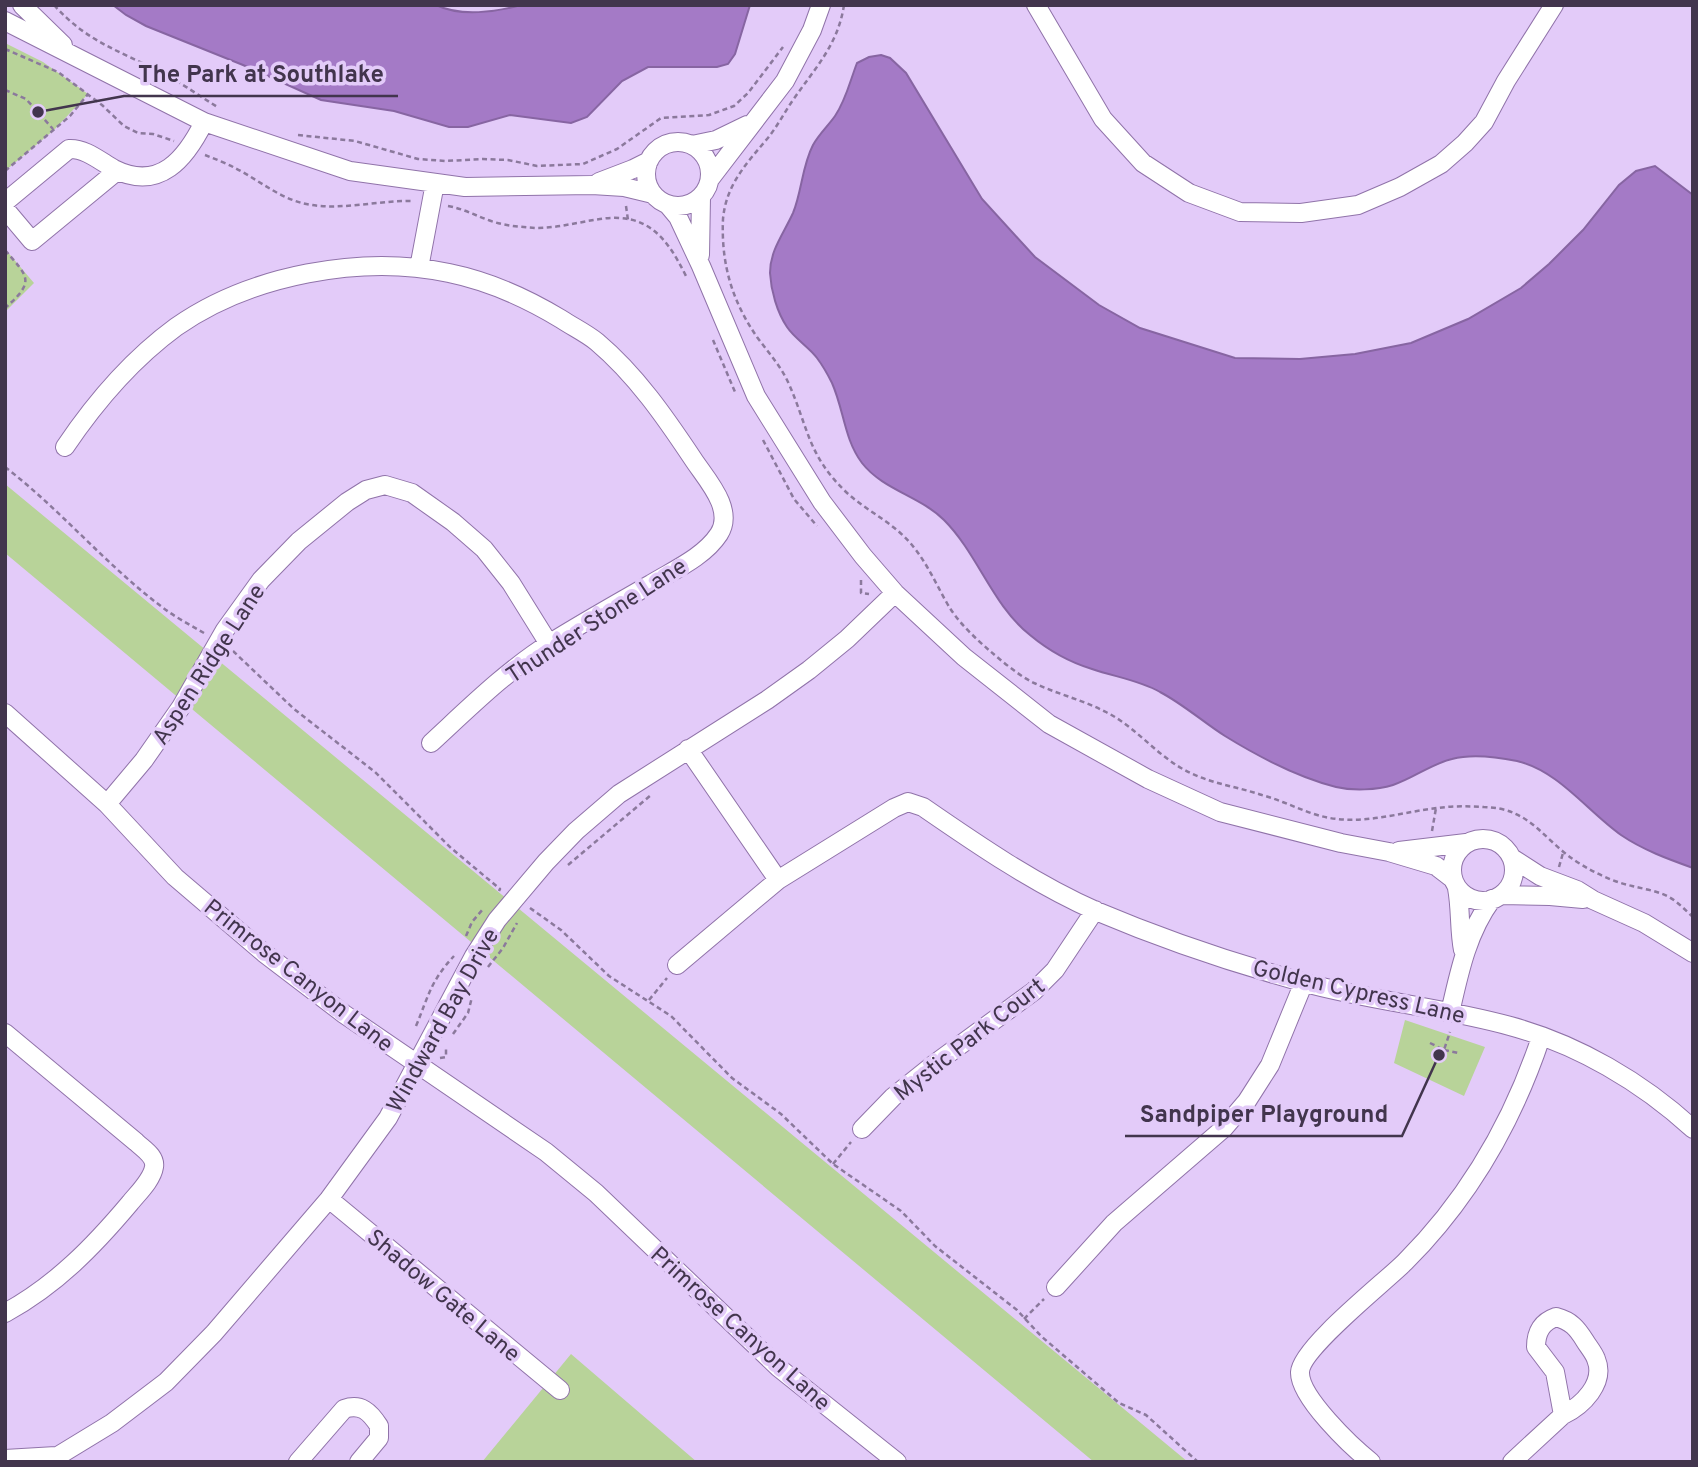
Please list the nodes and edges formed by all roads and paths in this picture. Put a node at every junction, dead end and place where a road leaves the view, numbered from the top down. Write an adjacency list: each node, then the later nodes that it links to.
1 (22, 5): 9 (street)
2 (54, 5): 12 (path)
3 (821, 5): 13 (street)
4 (844, 5): 57 (path)
5 (1036, 5): 6 (street)
6 (1554, 5)
7 (5, 21): 9 (street)
8 (788, 40): 16 (path)
9 (71, 53): 14 (street)
10 (5, 90): 15 (path)
11 (88, 94): 15 (path)
12 (226, 113)
13 (756, 120): 17 (street); 21 (street)
14 (204, 122): 19 (street); 22 (street)
15 (54, 130): 20 (path)
16 (297, 135)
17 (692, 145): 18 (street); 21 (street)
18 (649, 161): 23 (street); 24 (street)
19 (117, 171): 26 (street); 28 (street)
20 (5, 172)
21 (710, 179): 25 (street)
22 (435, 183): 23 (street); 31 (street)
23 (592, 185): 24 (street)
24 (653, 194): 27 (street)
25 (701, 197): 27 (street); 30 (street)
26 (5, 202)
27 (668, 205): 30 (street)
28 (5, 209)
29 (5, 250): 32 (path)
30 (701, 266): 35 (street)
31 (419, 268): 33 (street); 37 (street, Thunder Stone Lane)
32 (5, 307)
33 (65, 447)
34 (5, 467): 36 (path)
35 (895, 593): 41 (street, Windward Bay Drive); 45 (street)
36 (206, 634)
37 (549, 644): 40 (street, Thunder Stone Lane); 43 (street, Aspen Ridge Lane)
38 (231, 650): 50 (path)
39 (5, 713): 43 (street, Primrose Canyon Lane)
40 (431, 743)
41 (688, 749): 48 (street); 76 (street, Windward Bay Drive)
42 (659, 789): 47 (path)
43 (107, 804): 76 (street, Primrose Canyon Lane)
44 (1466, 843): 45 (street); 46 (street); 49 (street)
45 (1389, 852): 49 (street)
46 (1512, 858): 51 (street); 52 (street)
47 (561, 872)
48 (778, 880): 56 (street, Golden Cypress Lane); 62 (street)
49 (1455, 884): 51 (street); 61 (street)
50 (496, 895)
51 (1496, 897): 52 (street); 61 (street)
52 (1593, 900): 60 (street)
53 (533, 902): 55 (path)
54 (485, 906): 58 (path)
55 (528, 907): 63 (path); 66 (path)
56 (1095, 910): 64 (street, Golden Cypress Lane); 77 (street, Mystic Park Court)
57 (1693, 917)
58 (463, 942)
59 (458, 950): 68 (path)
60 (1693, 953)
61 (1463, 954): 67 (street)
62 (677, 965): 66 (path)
63 (485, 970)
64 (1304, 982): 67 (street, Golden Cypress Lane); 81 (street)
65 (473, 991): 75 (path)
66 (649, 1000): 79 (path)
67 (1450, 1013): 71 (street, Golden Cypress Lane)
68 (414, 1031)
69 (1450, 1032): 73 (path)
70 (5, 1033): 82 (street)
71 (1541, 1037): 78 (street, Golden Cypress Lane); 88 (street)
72 (1430, 1043): 73 (path)
73 (1444, 1050): 74 (path)
74 (1458, 1054)
75 (446, 1057)
76 (416, 1064): 80 (street, Windward Bay Drive); 91 (street, Primrose Canyon Lane)
77 (862, 1129): 79 (path)
78 (1693, 1129)
79 (834, 1164): 83 (path)
80 (329, 1199): 84 (street, Shadow Gate Lane); 86 (street, Windward Bay Drive)
81 (1056, 1287): 83 (path)
82 (5, 1313)
83 (1024, 1319): 92 (path)
84 (560, 1390)
85 (1563, 1415): 85 (street); 93 (street)
86 (52, 1459): 87 (street, Windward Bay Drive)
87 (5, 1460)
88 (1368, 1461)
89 (298, 1462): 90 (street)
90 (359, 1462)
91 (897, 1462)
92 (1198, 1462)
93 (1512, 1462)

